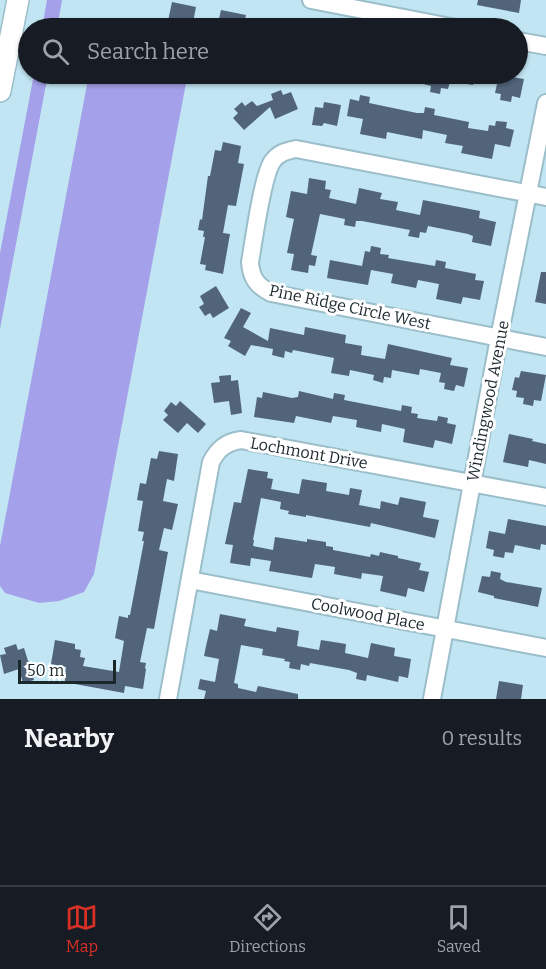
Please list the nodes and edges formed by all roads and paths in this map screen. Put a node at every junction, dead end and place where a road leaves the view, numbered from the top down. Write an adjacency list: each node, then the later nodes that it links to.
1 (18, 0): 6 (main road)
2 (310, 0): 3 (street)
3 (404, 18)
4 (528, 42): 5 (street)
5 (546, 46)
6 (0, 91)
7 (546, 103): 8 (street, Windingwood Avenue)
8 (528, 194): 9 (street); 10 (street, Windingwood Avenue); 10 (street, Pine Ridge Circle West)
9 (546, 197)
10 (499, 338): 11 (street, Pine Ridge Circle West); 12 (street, Windingwood Avenue)
11 (546, 347)
12 (472, 482): 13 (street, Lochmont Drive); 14 (street, Lochmont Drive); 15 (street, Windingwood Avenue)
13 (546, 497)
14 (190, 580): 15 (street, Coolwood Place); 17 (street, Lochmont Drive)
15 (445, 628): 16 (street, Coolwood Place); 18 (street, Windingwood Avenue)
16 (546, 648)
17 (168, 699)
18 (432, 699)

